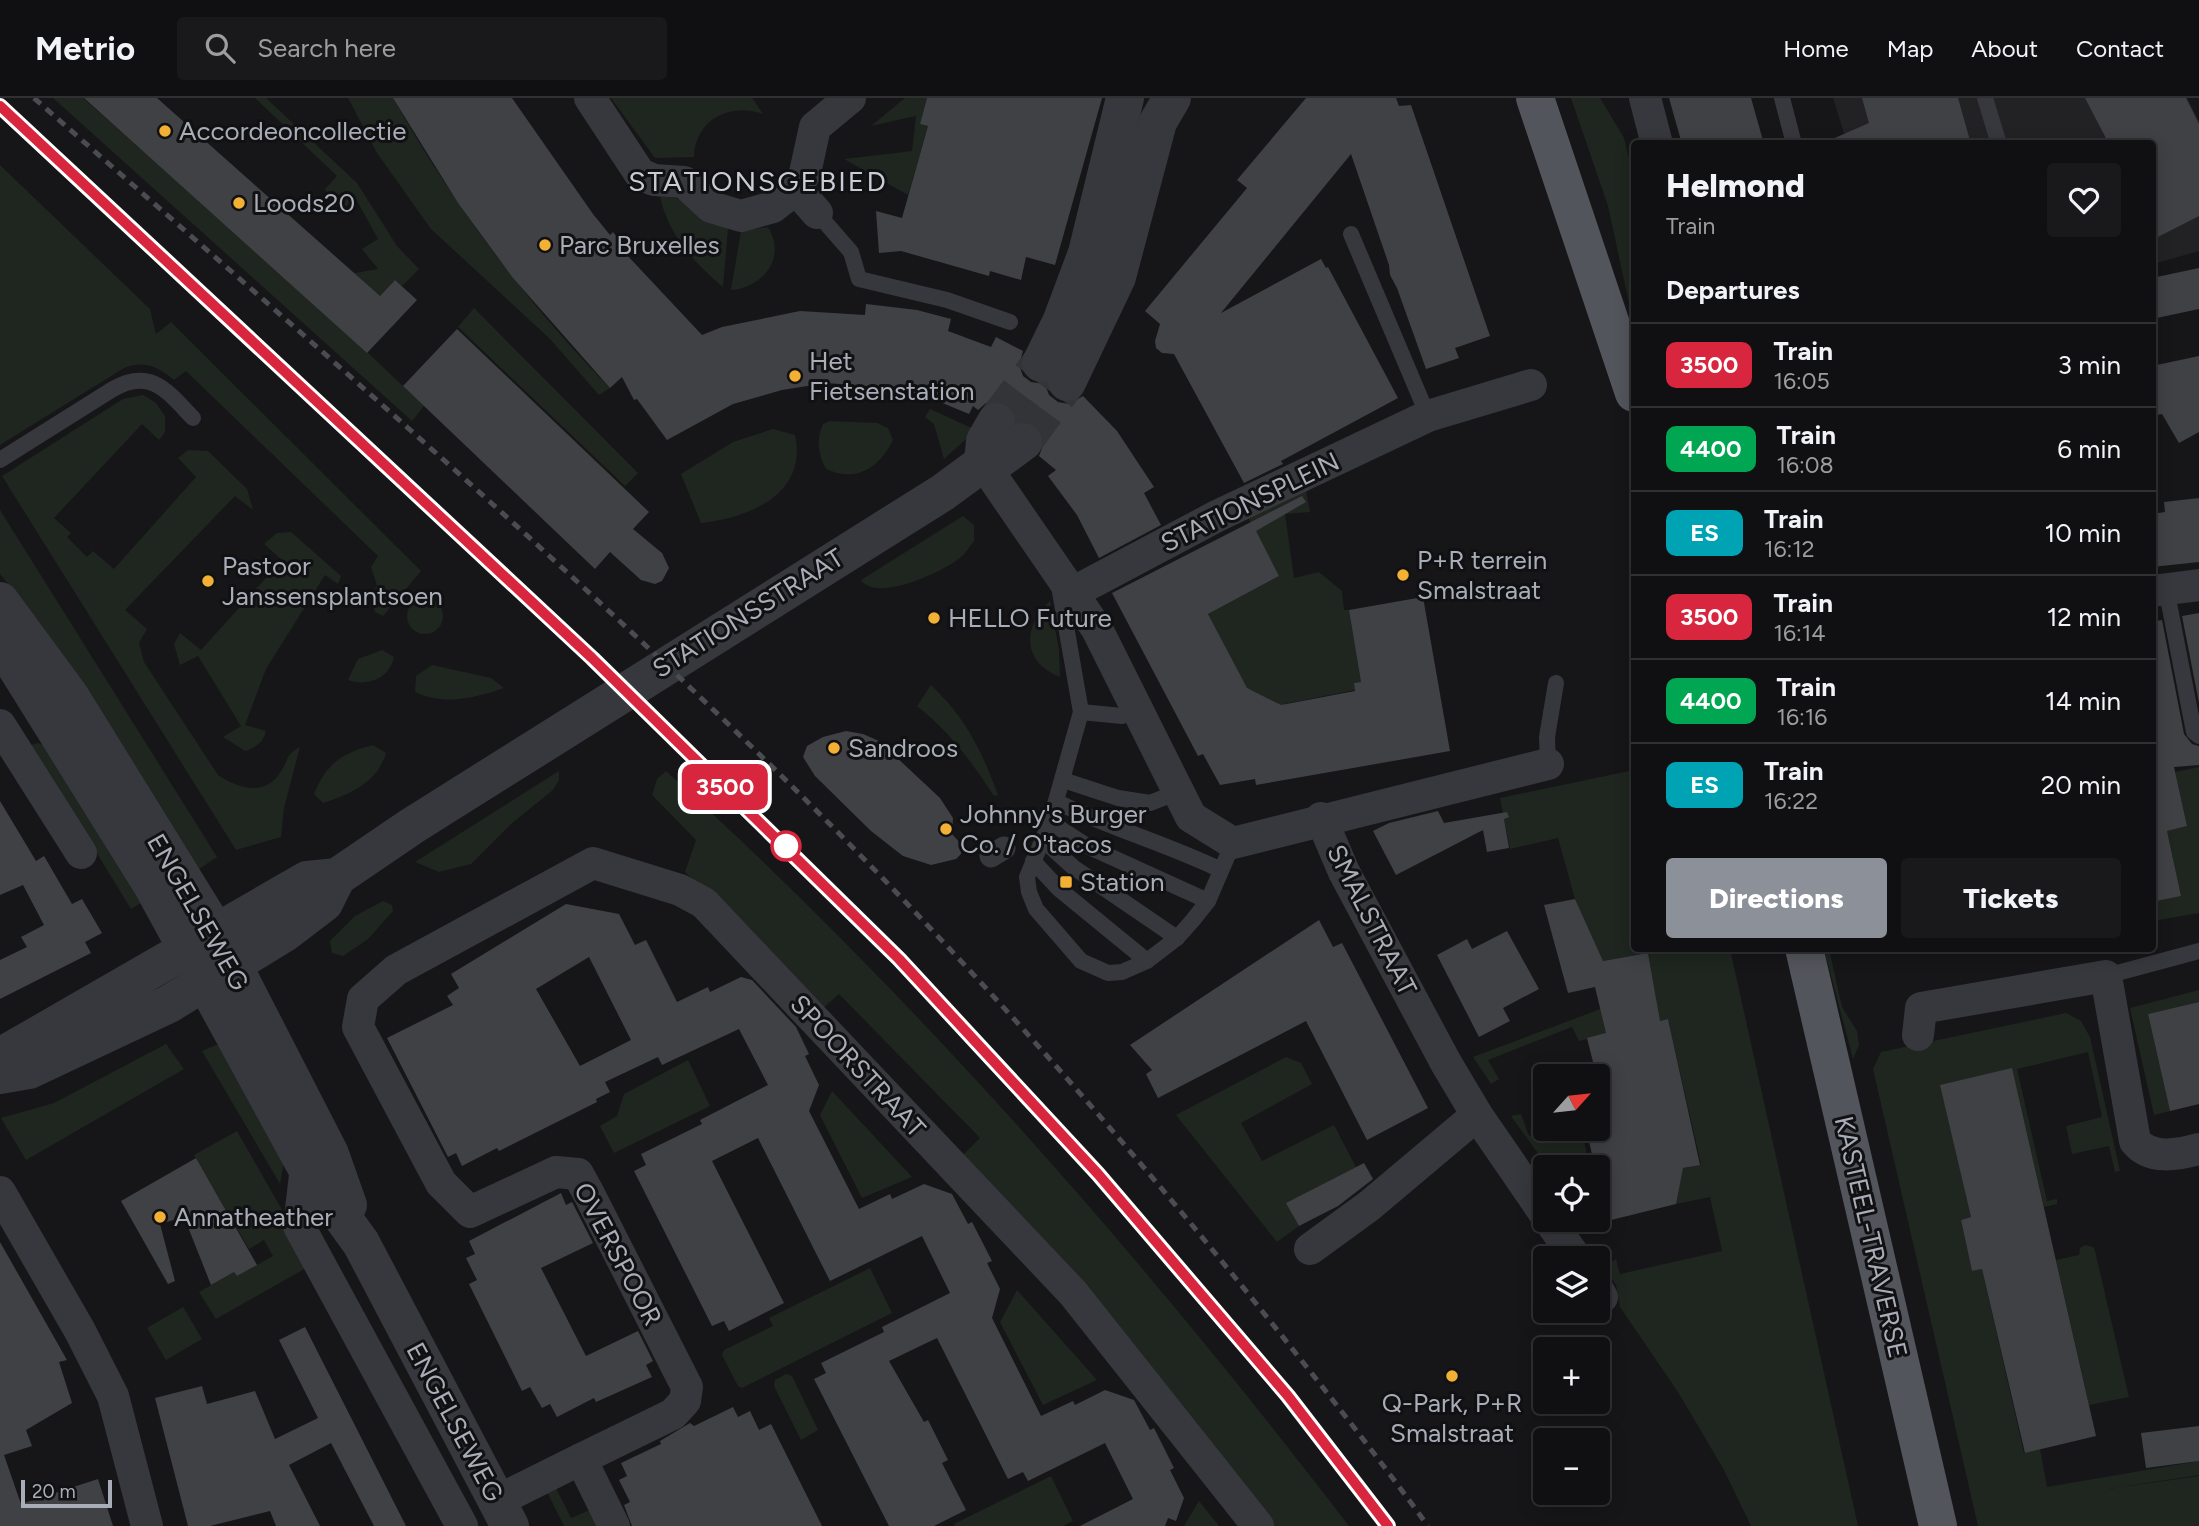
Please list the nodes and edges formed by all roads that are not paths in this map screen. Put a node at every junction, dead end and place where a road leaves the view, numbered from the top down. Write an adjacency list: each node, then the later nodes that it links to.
1 (590, 98): 12 (street)
2 (850, 98): 12 (street)
3 (1125, 98): 4 (street)
4 (1172, 98)
5 (1535, 98): 16 (main road)
6 (1645, 98): 9 (street)
7 (1782, 98): 10 (lane)
8 (1985, 98): 11 (lane)
9 (1656, 140)
10 (1793, 140)
11 (1998, 140)
12 (796, 189): 13 (street)
13 (817, 213): 15 (lane)
14 (1351, 234): 18 (lane)
15 (1010, 322)
16 (1631, 384)
17 (1531, 385): 18 (street, STATIONSPLEIN)
18 (1428, 416): 26 (street, STATIONSPLEIN)
19 (193, 418): 21 (lane)
20 (1009, 432): 22 (street, STATIONSSTRAAT)
21 (0, 460)
22 (983, 463): 23 (street); 49 (street, STATIONSSTRAAT)
23 (1054, 565): 26 (street); 31 (lane)
24 (2199, 585): 25 (street)
25 (2159, 589): 34 (lane)
26 (1074, 592): 30 (street)
27 (0, 601): 49 (street, ENGELSEWEG)
28 (0, 641): 32 (street, ENGELSEWEG)
29 (1556, 684): 35 (lane)
30 (1137, 708): 31 (lane); 37 (street)
31 (1082, 712): 36 (lane)
32 (50, 720): 33 (street); 49 (street, ENGELSEWEG)
33 (4, 732): 42 (street)
34 (2199, 736)
35 (1548, 764): 39 (street, SMALSTRAAT)
36 (1063, 780): 37 (lane); 38 (lane)
37 (1178, 792): 43 (street)
38 (1057, 802): 40 (lane); 43 (lane)
39 (1321, 818): 43 (street); 56 (street, SMALSTRAAT)
40 (1051, 822): 41 (lane); 45 (lane)
41 (1042, 839): 44 (lane); 46 (lane)
42 (81, 853)
43 (1227, 857): 45 (lane)
44 (1033, 861): 50 (lane); 50 (lane)
45 (1208, 901): 46 (lane)
46 (1177, 938): 50 (lane)
47 (2199, 951): 51 (lane)
48 (1805, 952): 69 (main road, KASTEEL-TRAVERSE)
49 (210, 957): 54 (street); 55 (street); 58 (street, ENGELSEWEG); 61 (street, ENGELSEWEG)
50 (1147, 961)
51 (2106, 976): 53 (street); 57 (street)
52 (363, 999): 63 (street, OVERSPOOR); 68 (street, SPOORSTRAAT)
53 (1918, 1035)
54 (0, 1060)
55 (0, 1074)
56 (1477, 1115): 60 (street, SMALSTRAAT); 62 (street)
57 (2199, 1149)
58 (306, 1167): 61 (street, ENGELSEWEG); 66 (street, ENGELSEWEG)
59 (0, 1192): 65 (street)
60 (1533, 1197)
61 (361, 1243): 64 (street, ENGELSEWEG)
62 (1310, 1249)
63 (581, 1459): 64 (street, OVERSPOOR); 67 (street)
64 (504, 1513)
65 (147, 1526)
66 (462, 1526)
67 (614, 1526)
68 (1258, 1526)
69 (1938, 1526)

